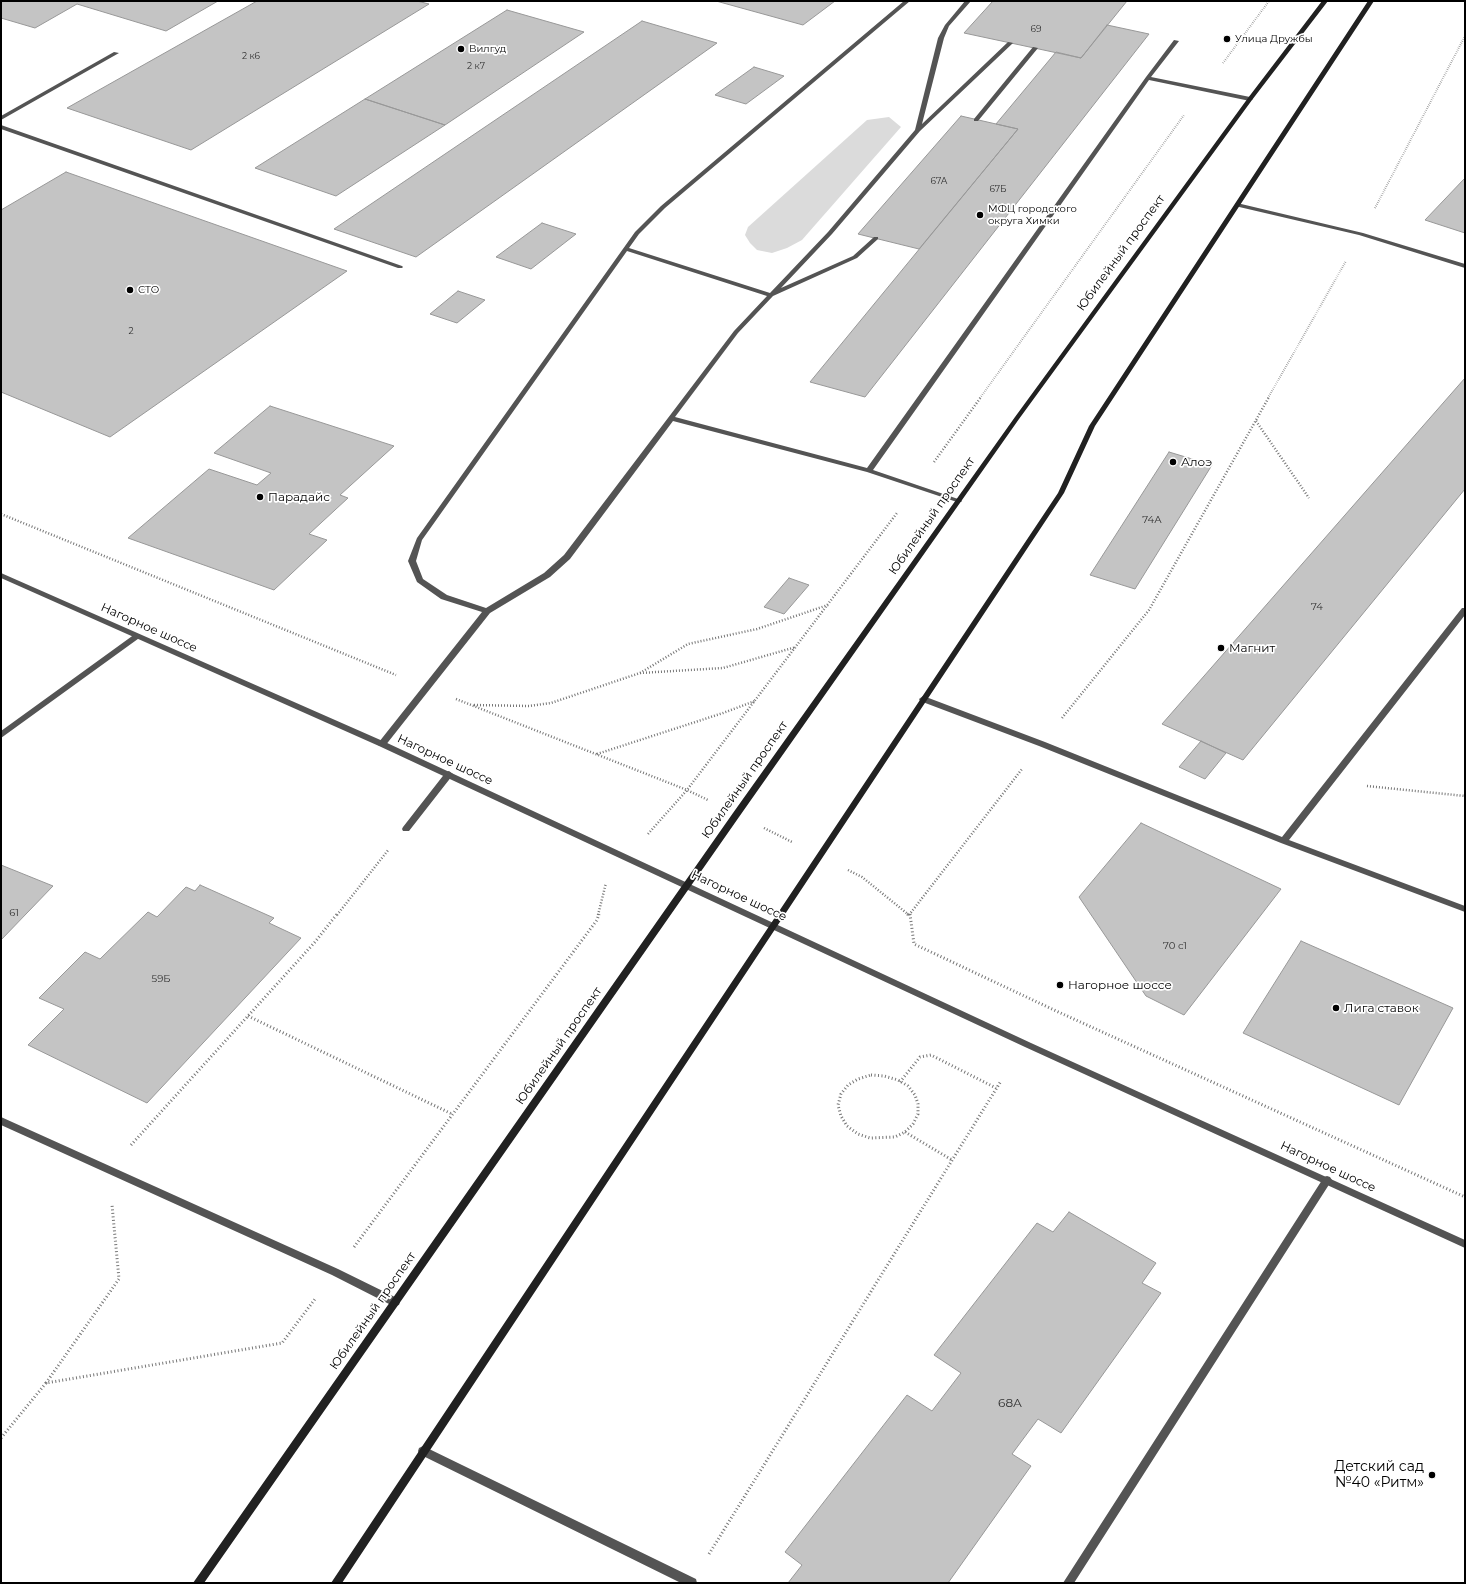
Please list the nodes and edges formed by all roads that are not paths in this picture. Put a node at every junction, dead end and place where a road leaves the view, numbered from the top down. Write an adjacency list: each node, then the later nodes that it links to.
1 (907, 1): 17 (street)
2 (968, 1): 14 (street)
3 (1325, 1): 10 (main road, Юбилейный проспект)
4 (1371, 1): 15 (main road)
5 (1176, 41): 9 (street)
6 (1010, 43): 14 (street)
7 (1035, 48): 12 (street)
8 (116, 53): 11 (street)
9 (1148, 78): 10 (street); 22 (street)
10 (1250, 99): 23 (main road, Юбилейный проспект)
11 (1, 118)
12 (976, 120)
13 (1, 127): 19 (street)
14 (918, 130): 20 (street)
15 (1237, 205): 18 (street); 28 (main road)
16 (876, 238): 20 (street)
17 (626, 249): 20 (street); 25 (street)
18 (1465, 266)
19 (400, 267)
20 (771, 295): 21 (street)
21 (671, 418): 22 (street); 25 (street)
22 (869, 471): 23 (street)
23 (959, 501): 34 (main road, Юбилейный проспект)
24 (1, 575): 27 (street, Нагорное шоссе)
25 (487, 610): 30 (street)
26 (1465, 610): 33 (street)
27 (138, 636): 29 (street); 30 (street, Нагорное шоссе)
28 (923, 699): 33 (street); 36 (main road)
29 (1, 735)
30 (382, 744): 31 (street, Нагорное шоссе)
31 (449, 774): 32 (street); 34 (street, Нагорное шоссе)
32 (406, 829)
33 (1284, 841): 35 (street)
34 (687, 885): 36 (street, Нагорное шоссе); 40 (main road, Юбилейный проспект)
35 (1465, 909)
36 (773, 926): 38 (street, Нагорное шоссе); 41 (main road)
37 (1, 1120): 40 (street)
38 (1327, 1180): 39 (street, Нагорное шоссе); 45 (street)
39 (1465, 1244)
40 (395, 1302): 42 (main road, Юбилейный проспект)
41 (423, 1451): 43 (main road); 44 (street)
42 (198, 1583)
43 (336, 1583)
44 (691, 1583)
45 (1068, 1583)

